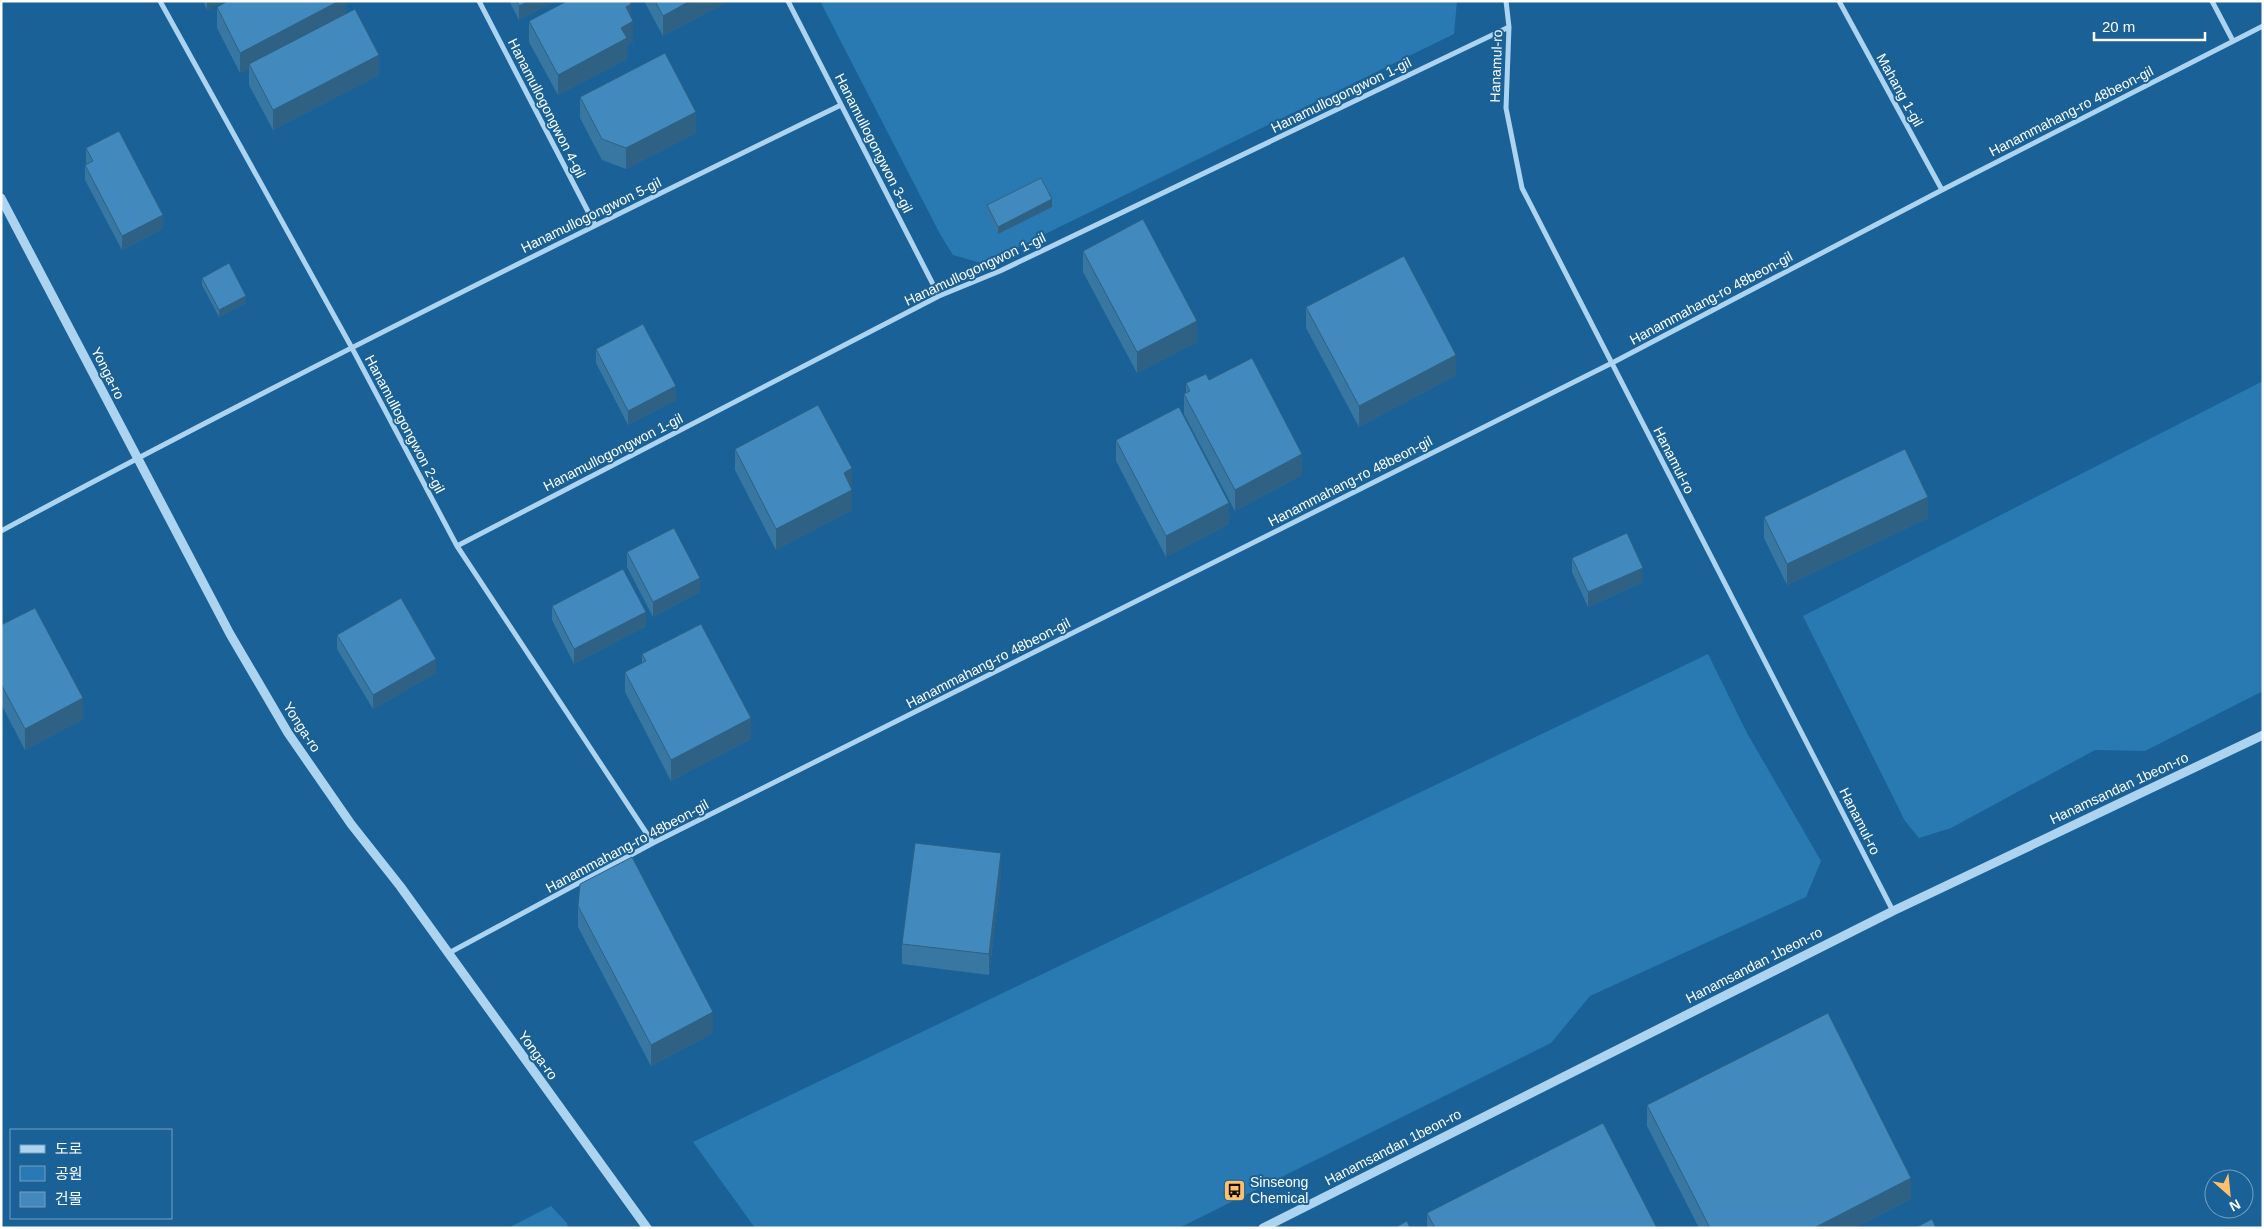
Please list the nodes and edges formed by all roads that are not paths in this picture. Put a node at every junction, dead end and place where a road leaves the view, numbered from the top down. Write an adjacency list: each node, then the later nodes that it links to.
1 (160, 1): 15 (street, Hanamullogongwon 2-gil)
2 (479, 1): 13 (street, Hanamullogongwon 4-gil)
3 (788, 1): 10 (street, Hanamullogongwon 3-gil)
4 (1506, 1): 8 (street, Hanamul-ro)
5 (1839, 1): 11 (street, Mahang 1-gil)
6 (2212, 1): 9 (street)
7 (2263, 26): 9 (street, Hanammahang-ro 48beon-gil)
8 (1509, 27): 14 (street, Hanamullogongwon 1-gil); 16 (street, Hanamul-ro)
9 (2233, 41): 11 (street, Hanammahang-ro 48beon-gil)
10 (841, 105): 13 (street, Hanamullogongwon 5-gil); 14 (street, Hanamullogongwon 3-gil)
11 (1942, 190): 16 (street, Hanammahang-ro 48beon-gil)
12 (1, 198): 17 (street, Yonga-ro)
13 (595, 224): 15 (street, Hanamullogongwon 5-gil)
14 (939, 296): 19 (street, Hanamullogongwon 1-gil)
15 (352, 348): 17 (street, Hanamullogongwon 5-gil); 19 (street, Hanamullogongwon 2-gil)
16 (1612, 363): 21 (street, Hanammahang-ro 48beon-gil); 22 (street, Hanamul-ro)
17 (136, 458): 18 (street, Hanamullogongwon 5-gil); 23 (street, Yonga-ro)
18 (1, 531)
19 (457, 546): 21 (street, Hanamullogongwon 2-gil)
20 (2263, 735): 22 (street, Hanamsandan 1beon-ro)
21 (653, 843): 23 (street, Hanammahang-ro 48beon-gil)
22 (1893, 911): 25 (street, Hanamsandan 1beon-ro)
23 (447, 954): 24 (street, Yonga-ro)
24 (647, 1228)
25 (1263, 1228)

